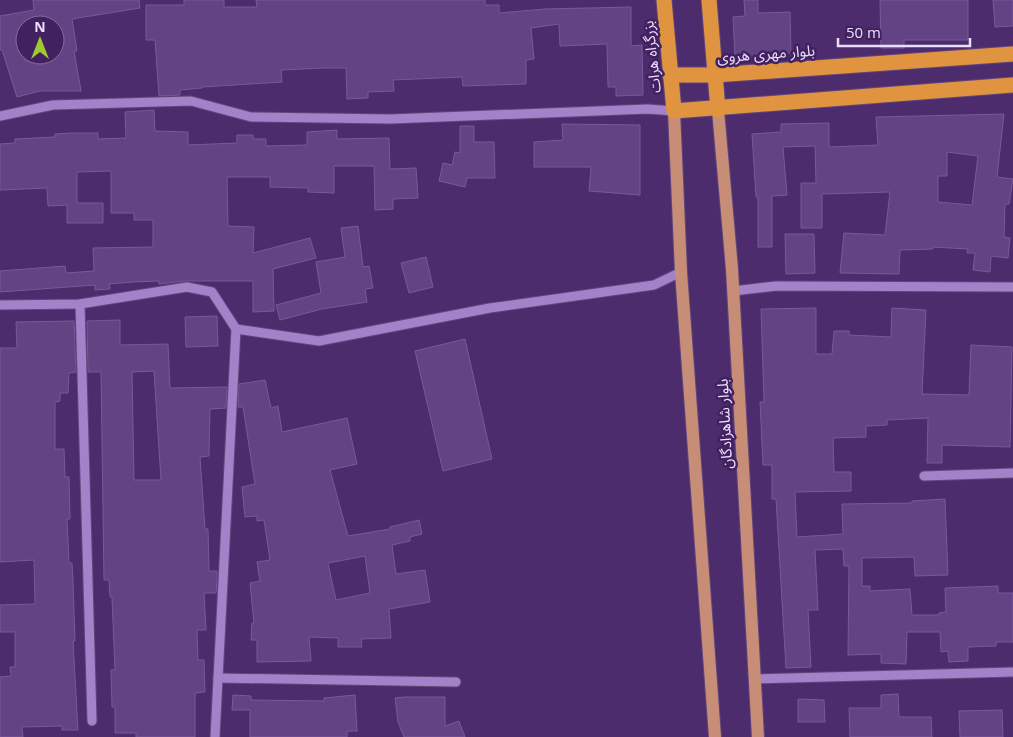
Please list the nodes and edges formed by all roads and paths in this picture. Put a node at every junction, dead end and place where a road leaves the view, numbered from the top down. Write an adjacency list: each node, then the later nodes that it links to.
1 (664, 0): 4 (highway, بزرگراه هرات)
2 (709, 0): 5 (highway)
3 (1013, 54): 5 (highway, بلوار مهری هروی)
4 (670, 75): 5 (highway, بلوار مهری هروی); 8 (highway, بزرگراه هرات)
5 (714, 75): 7 (highway)
6 (1013, 85): 7 (highway)
7 (718, 110): 8 (highway); 12 (main road, بلوار شاهزادگان)
8 (674, 112): 9 (street); 10 (main road, بلوار شاهزادگان)
9 (0, 116)
10 (681, 272): 15 (street); 24 (main road, بلوار شاهزادگان)
11 (1013, 287): 12 (street)
12 (733, 291): 20 (main road, بلوار شاهزادگان)
13 (80, 304): 14 (street); 15 (street); 22 (street)
14 (0, 305)
15 (236, 329): 19 (street)
16 (1013, 473): 17 (street)
17 (924, 476)
18 (1013, 672): 20 (street)
19 (218, 678): 21 (street); 23 (street)
20 (755, 680): 25 (main road, بلوار شاهزادگان)
21 (456, 682)
22 (92, 721)
23 (216, 737)
24 (716, 737)
25 (758, 737)

